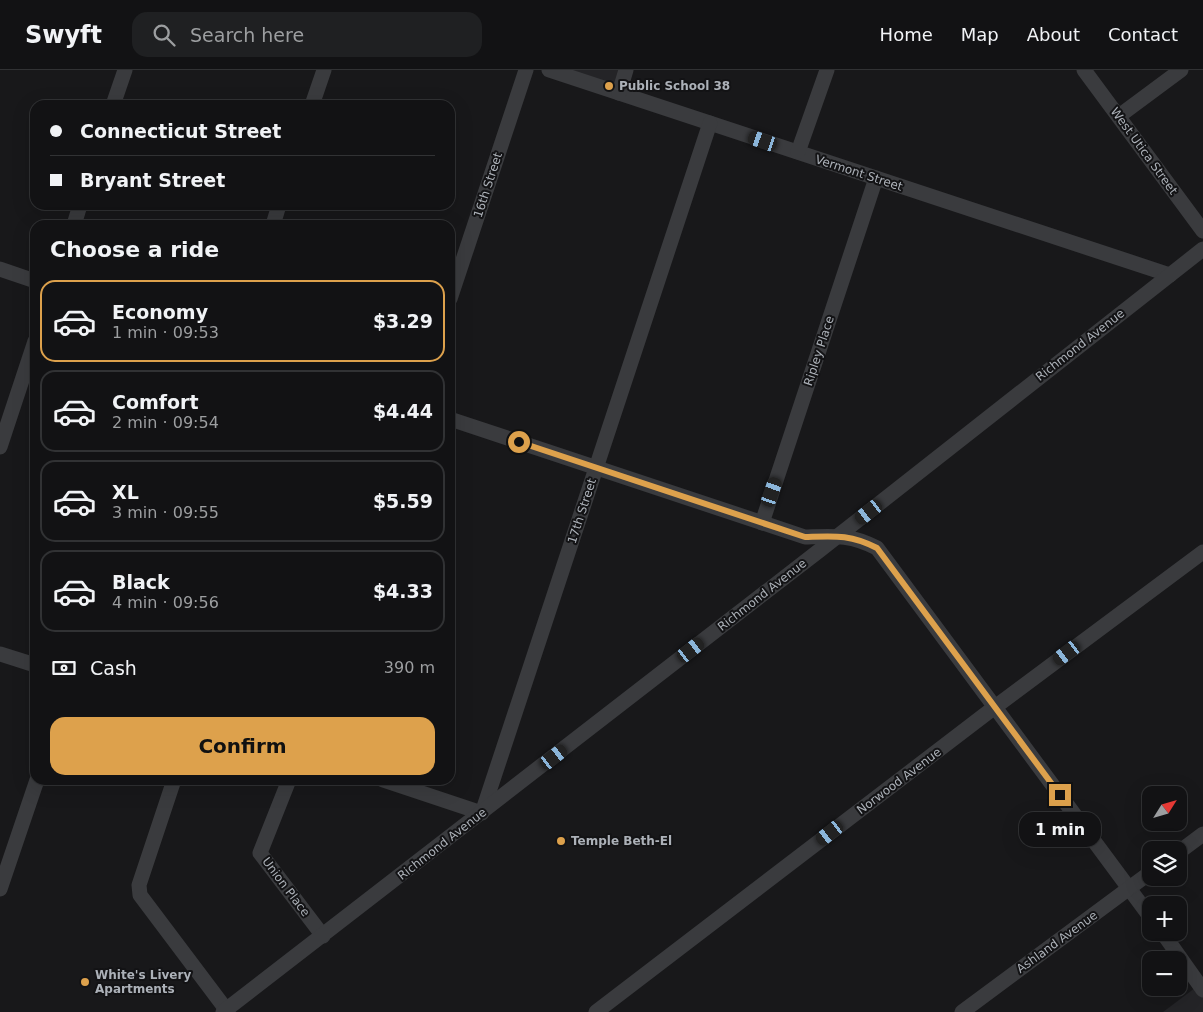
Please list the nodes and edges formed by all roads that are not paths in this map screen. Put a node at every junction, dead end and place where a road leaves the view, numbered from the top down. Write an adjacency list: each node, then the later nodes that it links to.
1 (125, 70): 10 (street)
2 (324, 70): 11 (street)
3 (526, 70): 21 (street, 16th Street)
4 (549, 70): 9 (street, Vermont Street)
5 (626, 70): 9 (street)
6 (827, 70): 14 (street)
7 (1084, 70): 12 (street, West Utica Street)
8 (1181, 70): 12 (street)
9 (619, 93): 13 (street, Vermont Street)
10 (115, 100)
11 (314, 100)
12 (1119, 116): 16 (street, West Utica Street)
13 (710, 123): 14 (street, Vermont Street); 25 (street, 17th Street)
14 (798, 152): 15 (street, Vermont Street)
15 (876, 178): 19 (street, Vermont Street); 26 (street, Ripley Place)
16 (1203, 232)
17 (1203, 249): 19 (street, Richmond Avenue)
18 (0, 269): 20 (street)
19 (1170, 275): 27 (street, Richmond Avenue)
20 (30, 279)
21 (455, 284)
22 (30, 356): 24 (street)
23 (455, 421): 25 (street)
24 (0, 447)
25 (596, 467): 26 (street); 36 (street, 17th Street)
26 (762, 523): 27 (street)
27 (838, 536): 31 (street); 36 (street, Richmond Avenue)
28 (1203, 552): 31 (street, Norwood Avenue)
29 (0, 654): 30 (street)
30 (30, 663)
31 (995, 707): 40 (street); 47 (street, Norwood Avenue)
32 (35, 785): 41 (street)
33 (172, 785): 46 (street)
34 (286, 785): 43 (street, Union Place)
35 (398, 785): 36 (street)
36 (482, 813): 43 (street, Richmond Avenue)
37 (1203, 834): 38 (street)
38 (1187, 846)
39 (1142, 879): 40 (street, Ashland Avenue)
40 (1129, 888): 42 (street); 48 (street, Ashland Avenue)
41 (0, 889)
42 (1142, 906)
43 (323, 936): 46 (street, Richmond Avenue)
44 (1168, 941): 45 (street)
45 (1203, 990)
46 (226, 1011)
47 (596, 1012)
48 (962, 1012)

